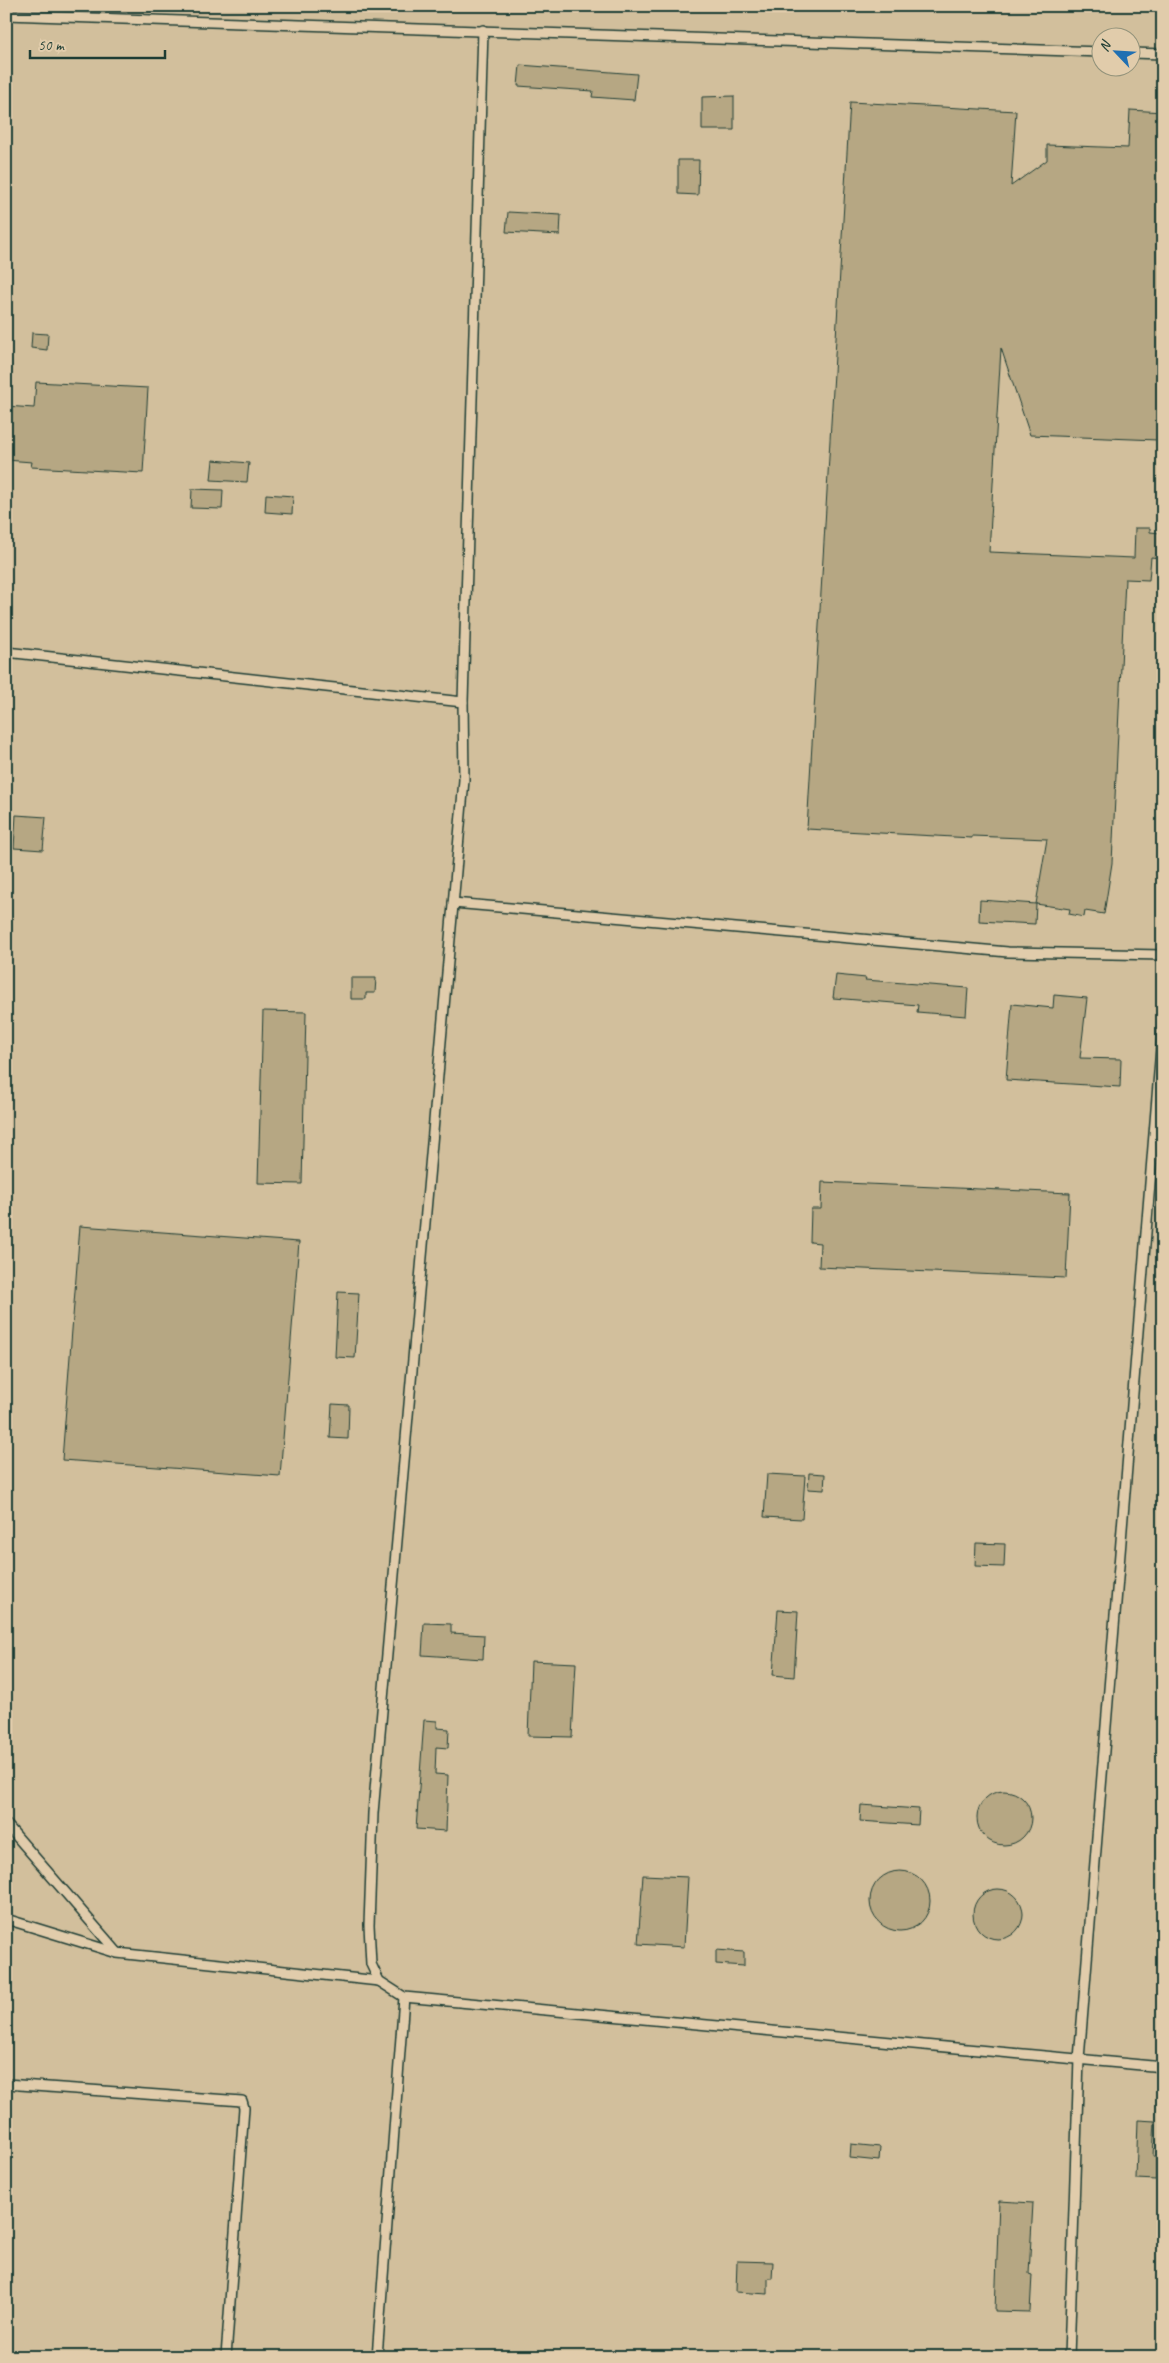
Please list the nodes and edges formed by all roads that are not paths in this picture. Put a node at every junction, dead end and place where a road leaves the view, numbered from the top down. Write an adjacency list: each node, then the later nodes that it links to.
1 (6, 15): 2 (lane)
2 (483, 30): 3 (lane); 7 (lane)
3 (1092, 52)
4 (1142, 53): 5 (lane)
5 (1163, 54)
6 (6, 652): 7 (lane)
7 (463, 702): 8 (lane)
8 (453, 903): 9 (lane); 14 (lane)
9 (1163, 955)
10 (1163, 1023): 16 (lane)
11 (6, 1824): 13 (lane)
12 (6, 1919): 13 (lane)
13 (117, 1953): 14 (lane)
14 (379, 1981): 15 (lane)
15 (404, 1997): 16 (lane); 20 (lane)
16 (1079, 2059): 17 (lane); 21 (lane)
17 (1163, 2067)
18 (6, 2084): 19 (lane)
19 (226, 2357)
20 (377, 2357)
21 (1069, 2357)

